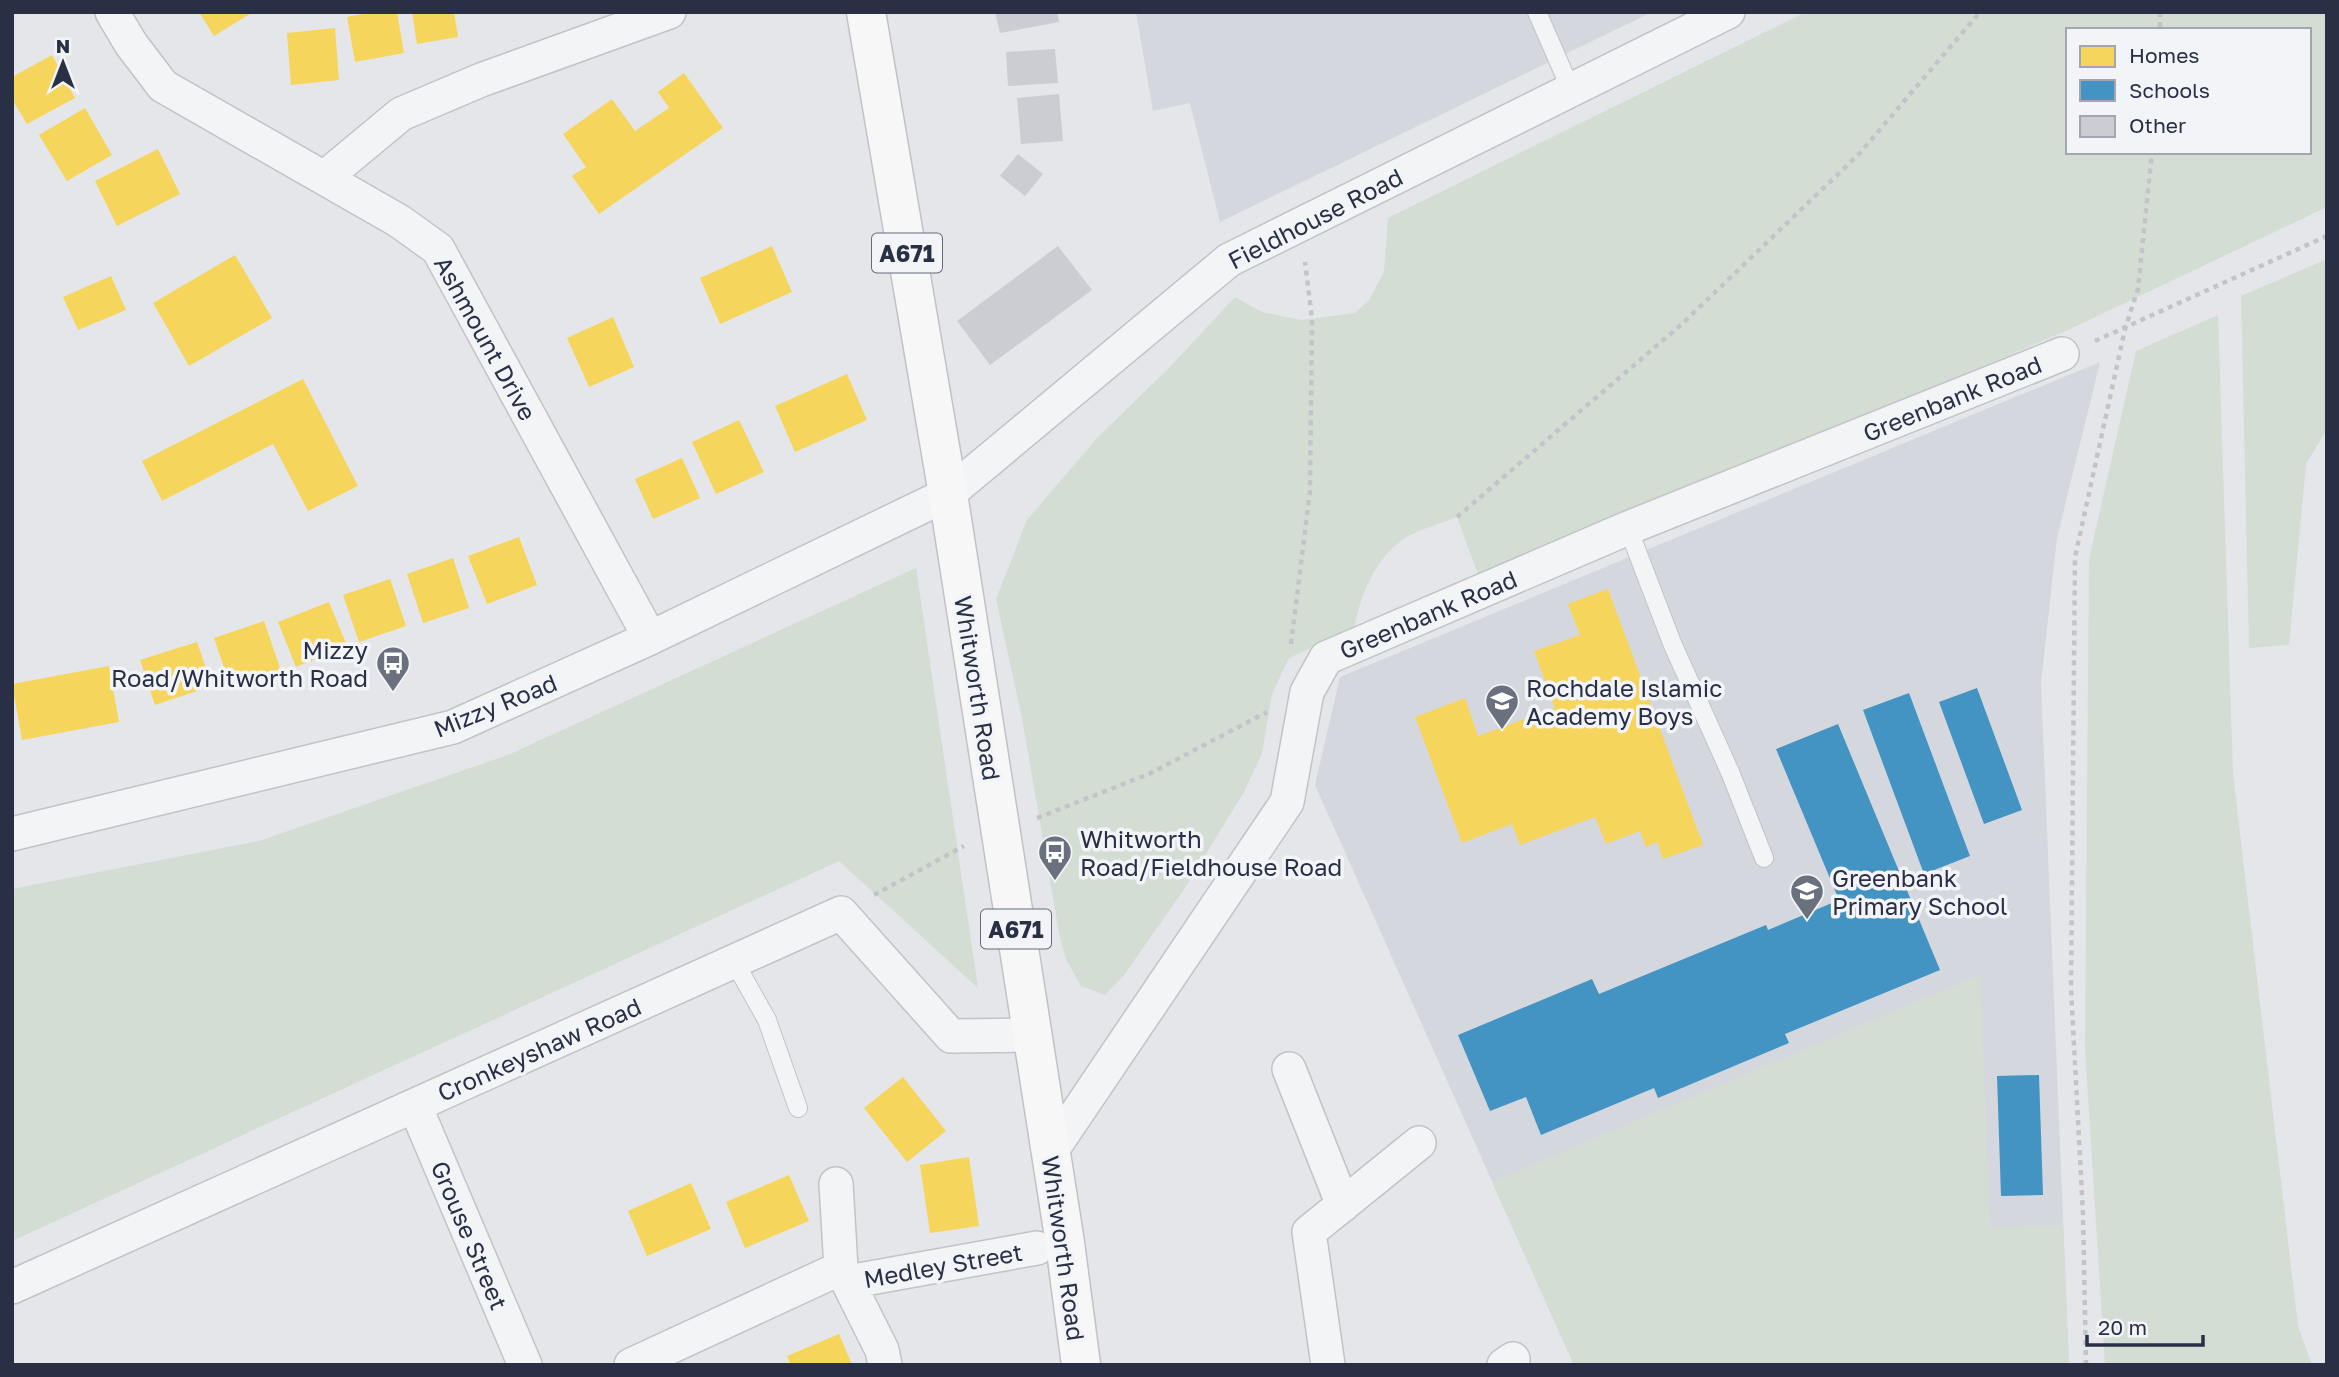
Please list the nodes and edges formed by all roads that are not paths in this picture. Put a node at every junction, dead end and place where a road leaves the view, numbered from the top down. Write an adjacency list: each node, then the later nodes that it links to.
1 (112, 12): 7 (street, Ashmount Drive)
2 (669, 12): 7 (street)
3 (866, 12): 9 (main road, Whitworth Road / A671)
4 (1537, 12): 6 (lane)
5 (1728, 12): 6 (street, Fieldhouse Road)
6 (1571, 90): 9 (street, Fieldhouse Road)
7 (324, 178): 11 (street, Ashmount Drive)
8 (2062, 355): 10 (street, Greenbank Road)
9 (948, 494): 11 (street, Mizzy Road); 15 (main road, Whitworth Road / A671)
10 (1628, 528): 13 (lane); 20 (street, Greenbank Road)
11 (650, 638): 12 (street, Mizzy Road)
12 (12, 834)
13 (1764, 858)
14 (734, 961): 15 (street, Cronkeyshaw Road); 17 (street, Cronkeyshaw Road); 18 (lane)
15 (1033, 1035): 20 (main road, Whitworth Road / A671)
16 (1289, 1069): 22 (street)
17 (415, 1105): 25 (street, Cronkeyshaw Road); 26 (street, Grouse Street)
18 (798, 1108)
19 (1419, 1143): 22 (street)
20 (1050, 1153): 29 (main road, Whitworth Road / A671)
21 (836, 1184): 24 (street)
22 (1343, 1205): 30 (street)
23 (1037, 1248): 24 (street, Medley Street)
24 (845, 1275): 27 (street, Medley Street); 28 (street)
25 (12, 1287)
26 (525, 1365)
27 (631, 1365)
28 (885, 1365)
29 (1081, 1365)
30 (1328, 1365)

